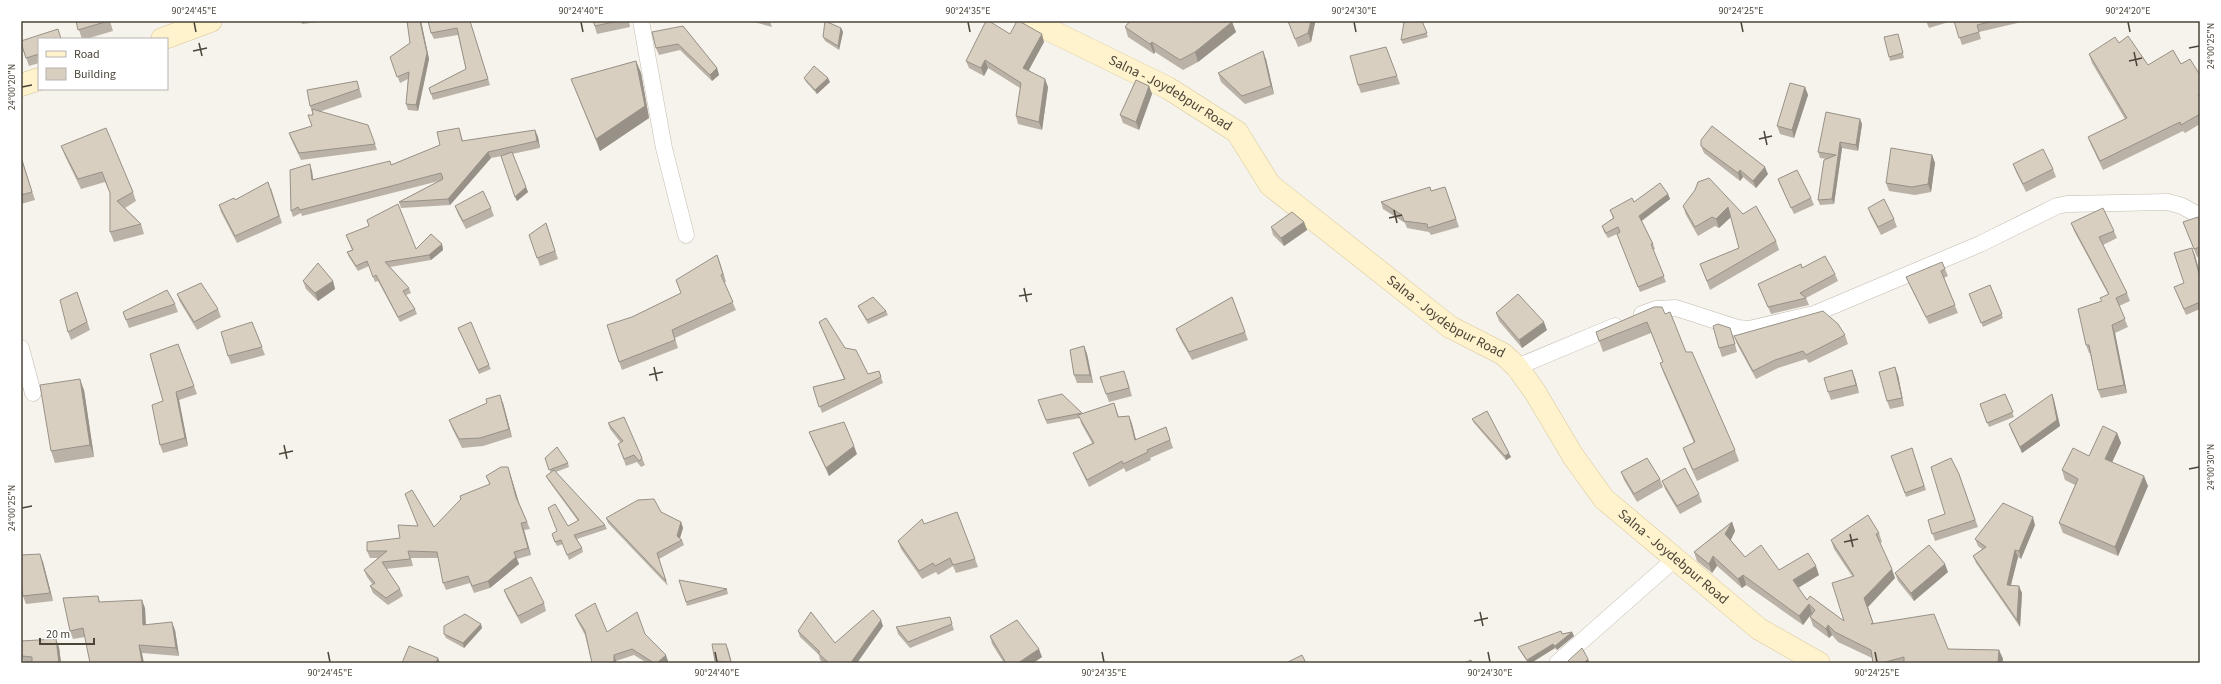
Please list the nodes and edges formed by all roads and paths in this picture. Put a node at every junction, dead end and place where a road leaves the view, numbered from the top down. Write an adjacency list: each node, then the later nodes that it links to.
1 (211, 21): 4 (main road)
2 (641, 21): 8 (street)
3 (1031, 21): 10 (main road, Salna - Joydebpur Road)
4 (165, 38)
5 (38, 79): 6 (main road)
6 (21, 85)
7 (2200, 216): 10 (street)
8 (686, 235)
9 (21, 348): 11 (street)
10 (1517, 367): 12 (main road, Salna - Joydebpur Road)
11 (33, 393)
12 (1676, 558): 13 (street); 14 (main road, Salna - Joydebpur Road)
13 (1557, 663)
14 (1819, 663)

